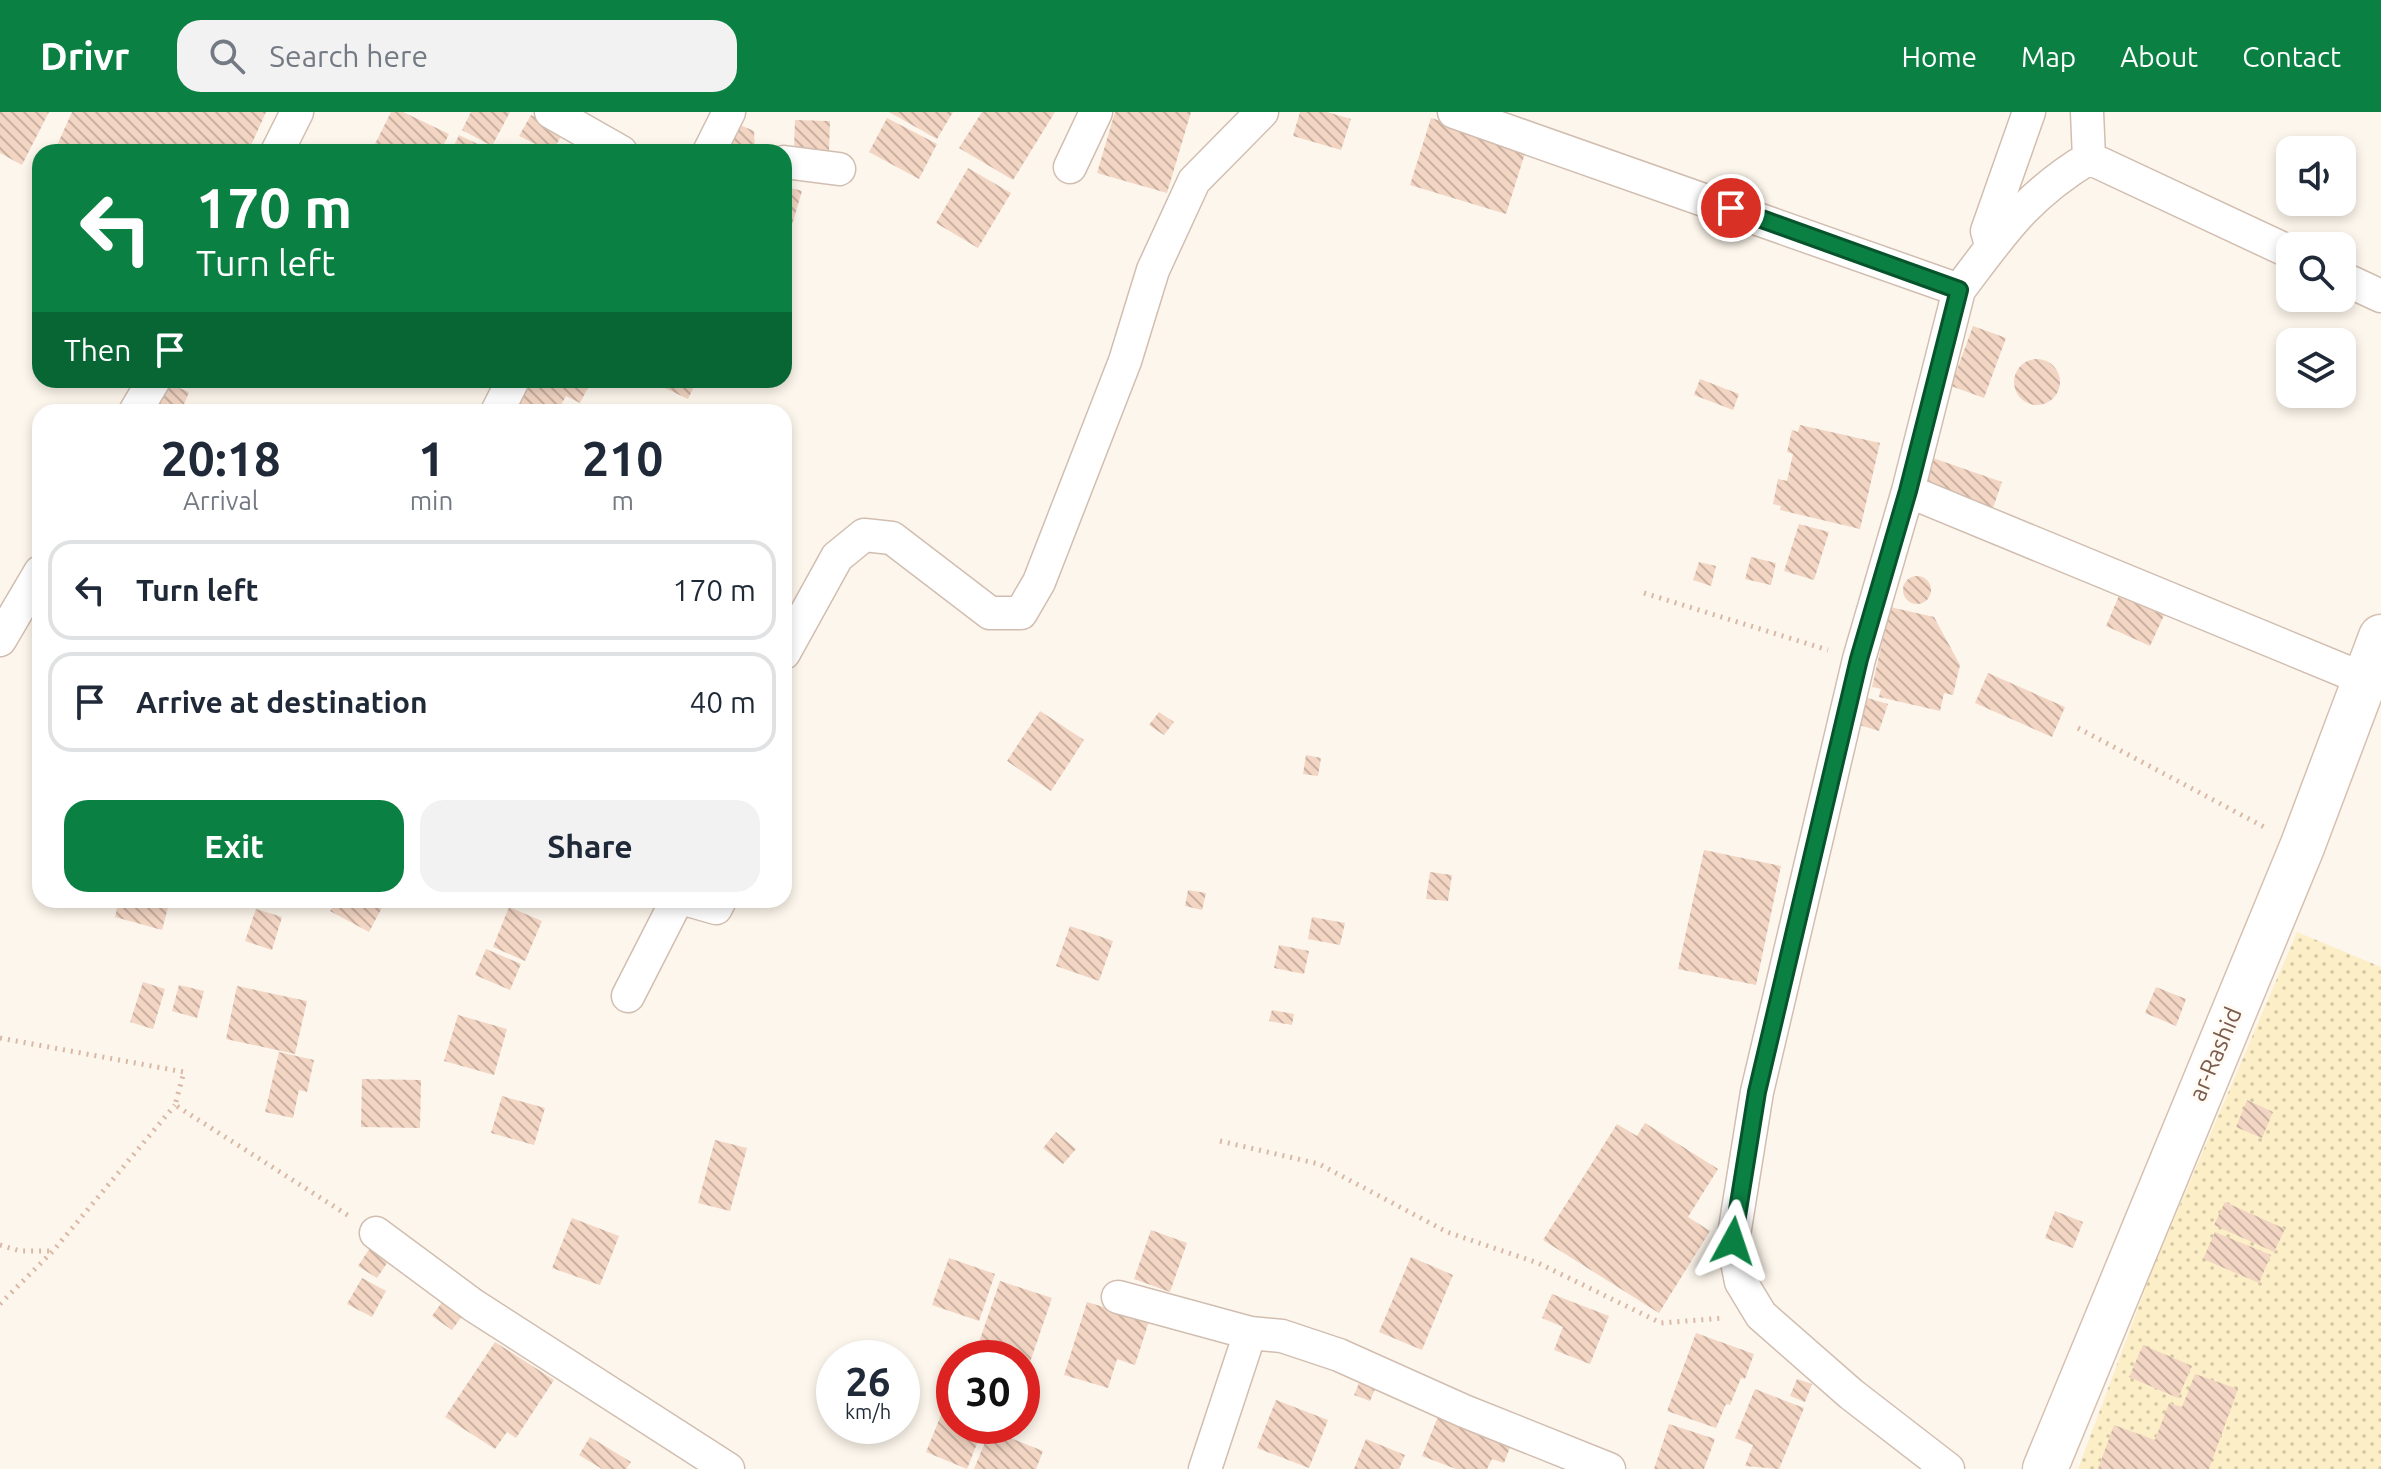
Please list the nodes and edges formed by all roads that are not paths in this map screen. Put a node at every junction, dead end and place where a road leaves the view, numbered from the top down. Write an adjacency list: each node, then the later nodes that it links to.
1 (297, 112): 9 (street)
2 (551, 112): 10 (street)
3 (729, 112): 11 (street)
4 (1096, 112): 14 (street)
5 (1262, 112): 24 (street)
6 (1454, 112): 19 (street)
7 (2029, 112): 17 (street)
8 (2087, 112): 12 (street)
9 (281, 144)
10 (607, 144)
11 (713, 144)
12 (2089, 158): 16 (street); 17 (street)
13 (792, 163): 15 (street)
14 (1070, 167)
15 (839, 169)
16 (2276, 245)
17 (1992, 247): 19 (street)
18 (2356, 284): 20 (street)
19 (1959, 290): 21 (street)
20 (2381, 296)
21 (1908, 491): 26 (street); 35 (street)
22 (32, 586): 25 (street)
23 (2381, 637): 26 (main road, ar-Rashid)
24 (792, 639)
25 (0, 640)
26 (2364, 679): 36 (main road, ar-Rashid)
27 (673, 908): 28 (street)
28 (628, 996)
29 (376, 1233): 32 (street)
30 (1118, 1297): 31 (street)
31 (1250, 1333): 33 (street); 34 (street)
32 (728, 1469)
33 (1205, 1469)
34 (1609, 1469)
35 (1948, 1469)
36 (2045, 1469)

